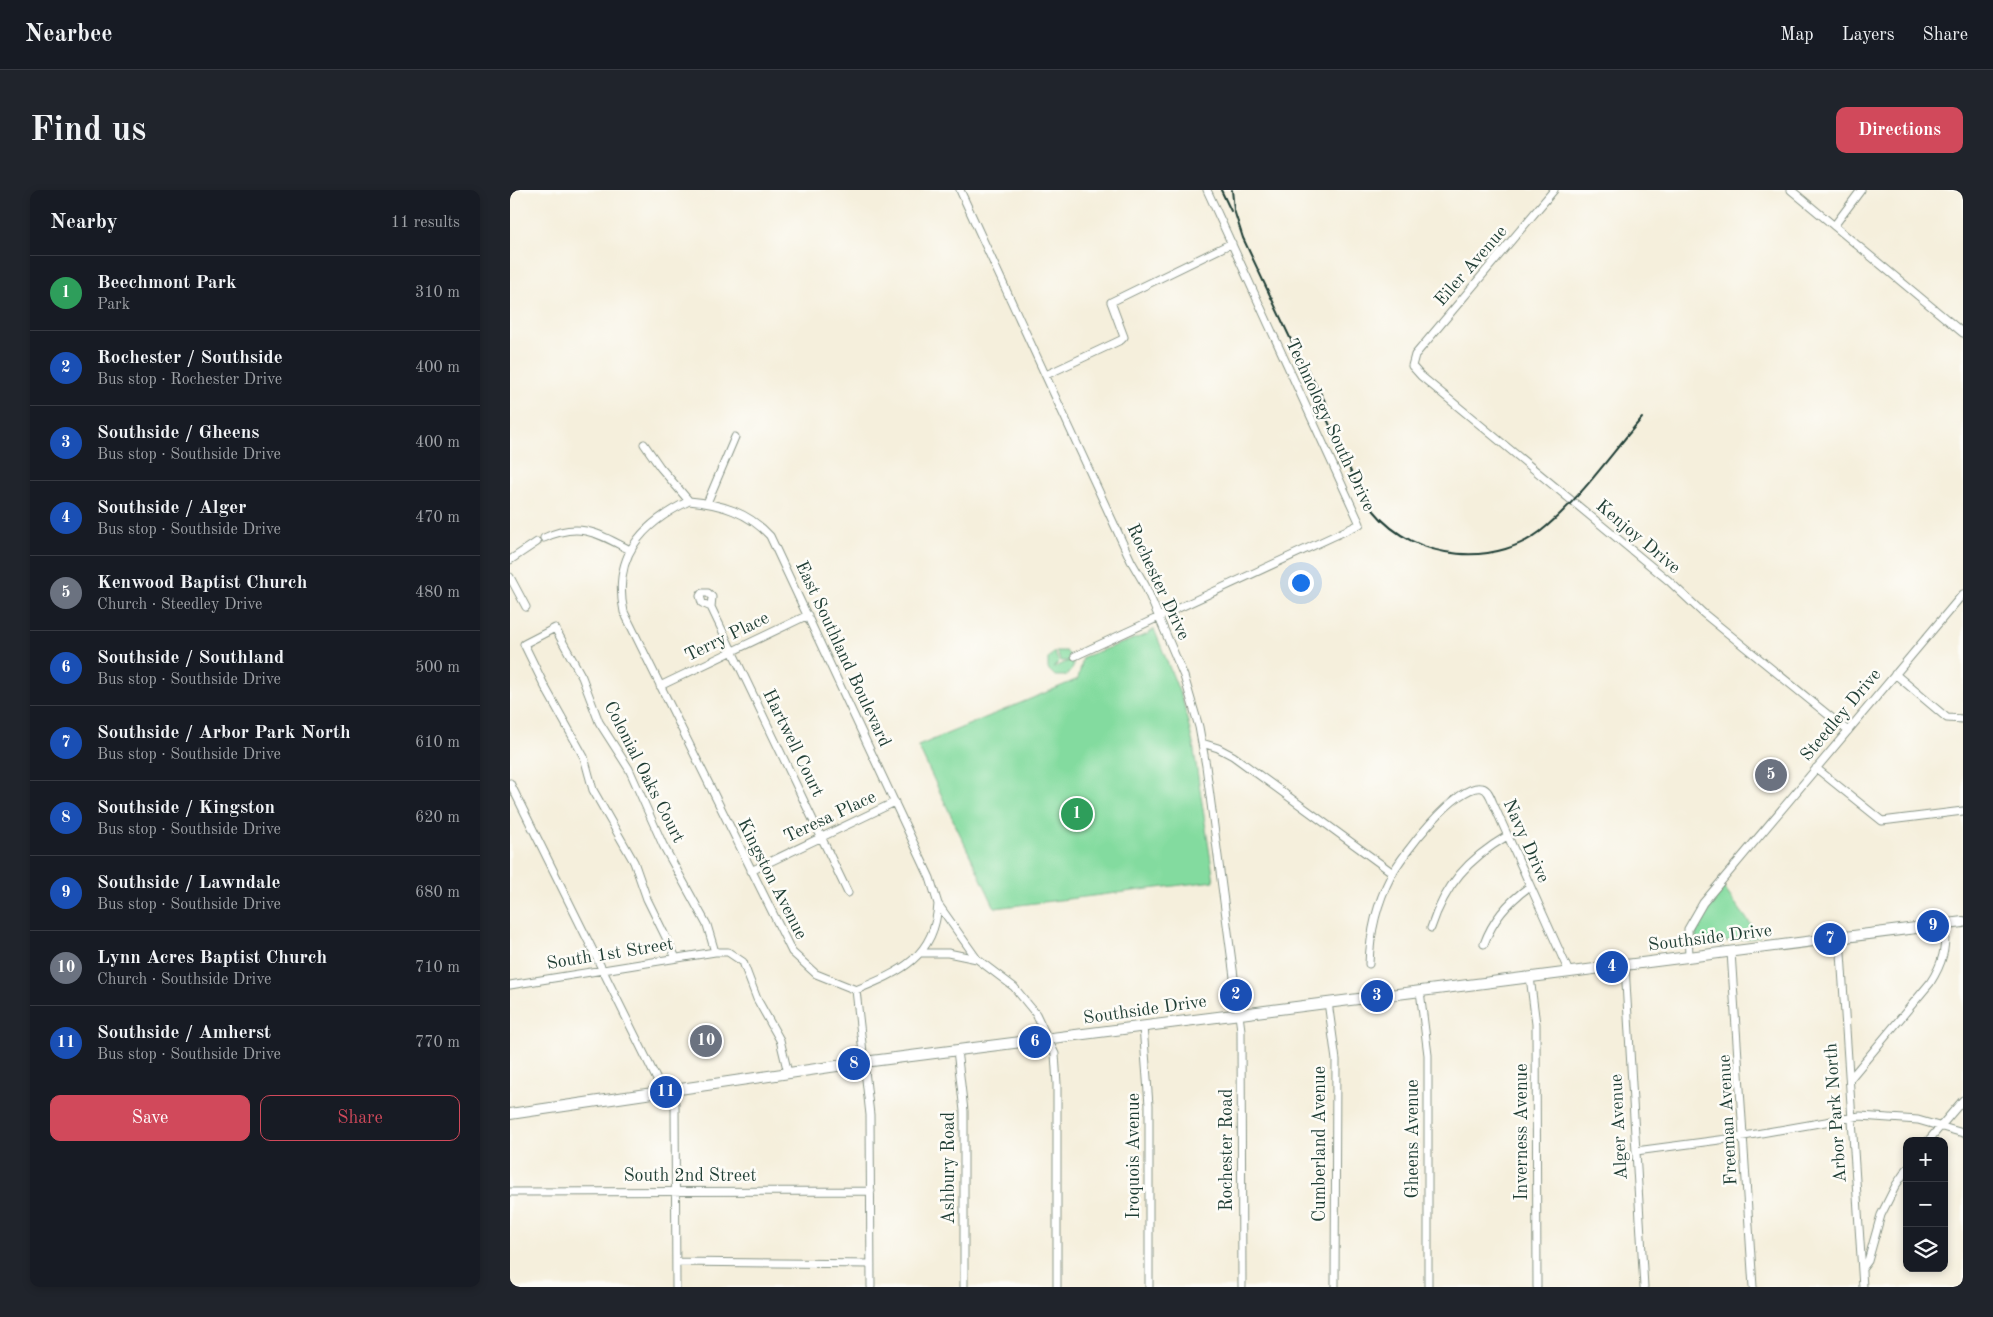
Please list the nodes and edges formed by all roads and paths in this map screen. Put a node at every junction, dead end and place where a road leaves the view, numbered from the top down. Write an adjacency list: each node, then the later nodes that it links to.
1 (960, 190): 10 (street, Rochester Drive)
2 (1207, 190): 7 (street, Technology South Drive)
3 (1554, 190): 9 (street, Eiler Avenue)
4 (1791, 190): 6 (street)
5 (1861, 190): 6 (street)
6 (1834, 226): 8 (street)
7 (1232, 243): 10 (street); 22 (street, Technology South Drive)
8 (1963, 332)
9 (1412, 363): 28 (street, Kenjoy Drive)
10 (1046, 375): 22 (street, Rochester Drive)
11 (735, 437): 14 (street)
12 (644, 444): 13 (street)
13 (689, 502): 14 (street, East Southland Boulevard); 15 (street, Kingston Avenue)
14 (707, 503): 21 (street, East Southland Boulevard)
15 (630, 550): 16 (street); 26 (street, Kingston Avenue)
16 (510, 560)
17 (510, 577): 19 (street)
18 (1963, 594): 25 (street, Steedley Drive)
19 (526, 608)
20 (711, 608): 23 (street, Hartwell Court)
21 (808, 615): 23 (street, Terry Place); 32 (street, East Southland Boulevard)
22 (1158, 618): 24 (street); 29 (street, Rochester Drive)
23 (732, 651): 26 (street, Terry Place); 35 (street, Hartwell Court)
24 (1075, 656)
25 (1895, 674): 27 (street); 28 (street, Steedley Drive)
26 (660, 686): 36 (street, Kingston Avenue)
27 (1963, 719)
28 (1848, 730): 30 (street, Steedley Drive)
29 (1202, 743): 37 (street); 61 (street, Rochester Drive)
30 (1816, 768): 33 (street); 49 (street, Steedley Drive)
31 (510, 783): 54 (street)
32 (895, 802): 35 (street, Teresa Place); 40 (street, East Southland Boulevard)
33 (1963, 812)
34 (1506, 836): 37 (street, Navy Drive); 38 (street, Navy Drive); 43 (street)
35 (822, 837): 36 (street, Teresa Place); 39 (street, Hartwell Court)
36 (751, 871): 58 (street, Kingston Avenue)
37 (1393, 873): 52 (street, Navy Drive)
38 (1529, 887): 45 (street); 55 (street, Navy Drive)
39 (848, 893)
40 (938, 904): 48 (street); 51 (street, East Southland Boulevard)
41 (1963, 922): 42 (main road, Southside Drive)
42 (1945, 925): 44 (main road, Southside Drive); 67 (street)
43 (1430, 928)
44 (1840, 938): 47 (main road, Southside Drive); 67 (street, Arbor Park North)
45 (1484, 944)
46 (715, 952): 50 (street, South 1st Street); 50 (street, Colonial Oaks Court); 66 (street)
47 (1731, 952): 49 (main road, Southside Drive); 74 (street, Freeman Avenue)
48 (922, 954): 51 (street); 58 (street)
49 (1689, 957): 53 (main road, Southside Drive)
50 (676, 958): 54 (street, South 1st Street)
51 (977, 959): 63 (street)
52 (1369, 964)
53 (1625, 966): 55 (main road, Southside Drive); 76 (street, Alger Avenue)
54 (603, 971): 57 (street, South 1st Street); 68 (street)
55 (1569, 972): 56 (main road, Southside Drive)
56 (1530, 977): 59 (main road, Southside Drive); 92 (street, Inverness Avenue)
57 (510, 985)
58 (856, 990): 65 (street)
59 (1420, 991): 60 (main road, Southside Drive); 91 (street, Gheens Avenue)
60 (1328, 1002): 61 (main road, Southside Drive); 90 (street, Cumberland Avenue)
61 (1239, 1014): 62 (main road, Southside Drive); 89 (street, Rochester Road)
62 (1143, 1026): 63 (main road, Southside Drive); 88 (street, Iroquois Avenue)
63 (1049, 1040): 64 (main road, Southside Drive); 87 (street)
64 (956, 1050): 65 (main road, Southside Drive); 86 (street, Ashbury Road)
65 (864, 1062): 66 (main road, Southside Drive); 79 (street)
66 (788, 1073): 68 (main road, Southside Drive)
67 (1850, 1079): 71 (street, Arbor Park North)
68 (668, 1092): 70 (main road, Southside Drive); 78 (street)
69 (1963, 1100): 72 (street)
70 (510, 1114)
71 (1852, 1117): 72 (street); 74 (street); 83 (street, Arbor Park North)
72 (1941, 1126): 73 (street); 75 (street)
73 (1963, 1133)
74 (1744, 1136): 76 (street); 94 (street, Freeman Avenue)
75 (1931, 1137)
76 (1636, 1151): 93 (street, Alger Avenue)
77 (1903, 1175): 83 (street)
78 (675, 1191): 79 (street, South 2nd Street); 80 (street, South 2nd Street); 81 (street)
79 (871, 1191): 82 (street)
80 (510, 1192)
81 (676, 1262): 82 (street); 84 (street)
82 (871, 1264): 85 (street)
83 (1862, 1269): 95 (street, Arbor Park North)
84 (676, 1287)
85 (871, 1287)
86 (964, 1287)
87 (1057, 1287)
88 (1149, 1287)
89 (1242, 1287)
90 (1335, 1287)
91 (1428, 1287)
92 (1537, 1287)
93 (1644, 1287)
94 (1753, 1287)
95 (1863, 1287)

